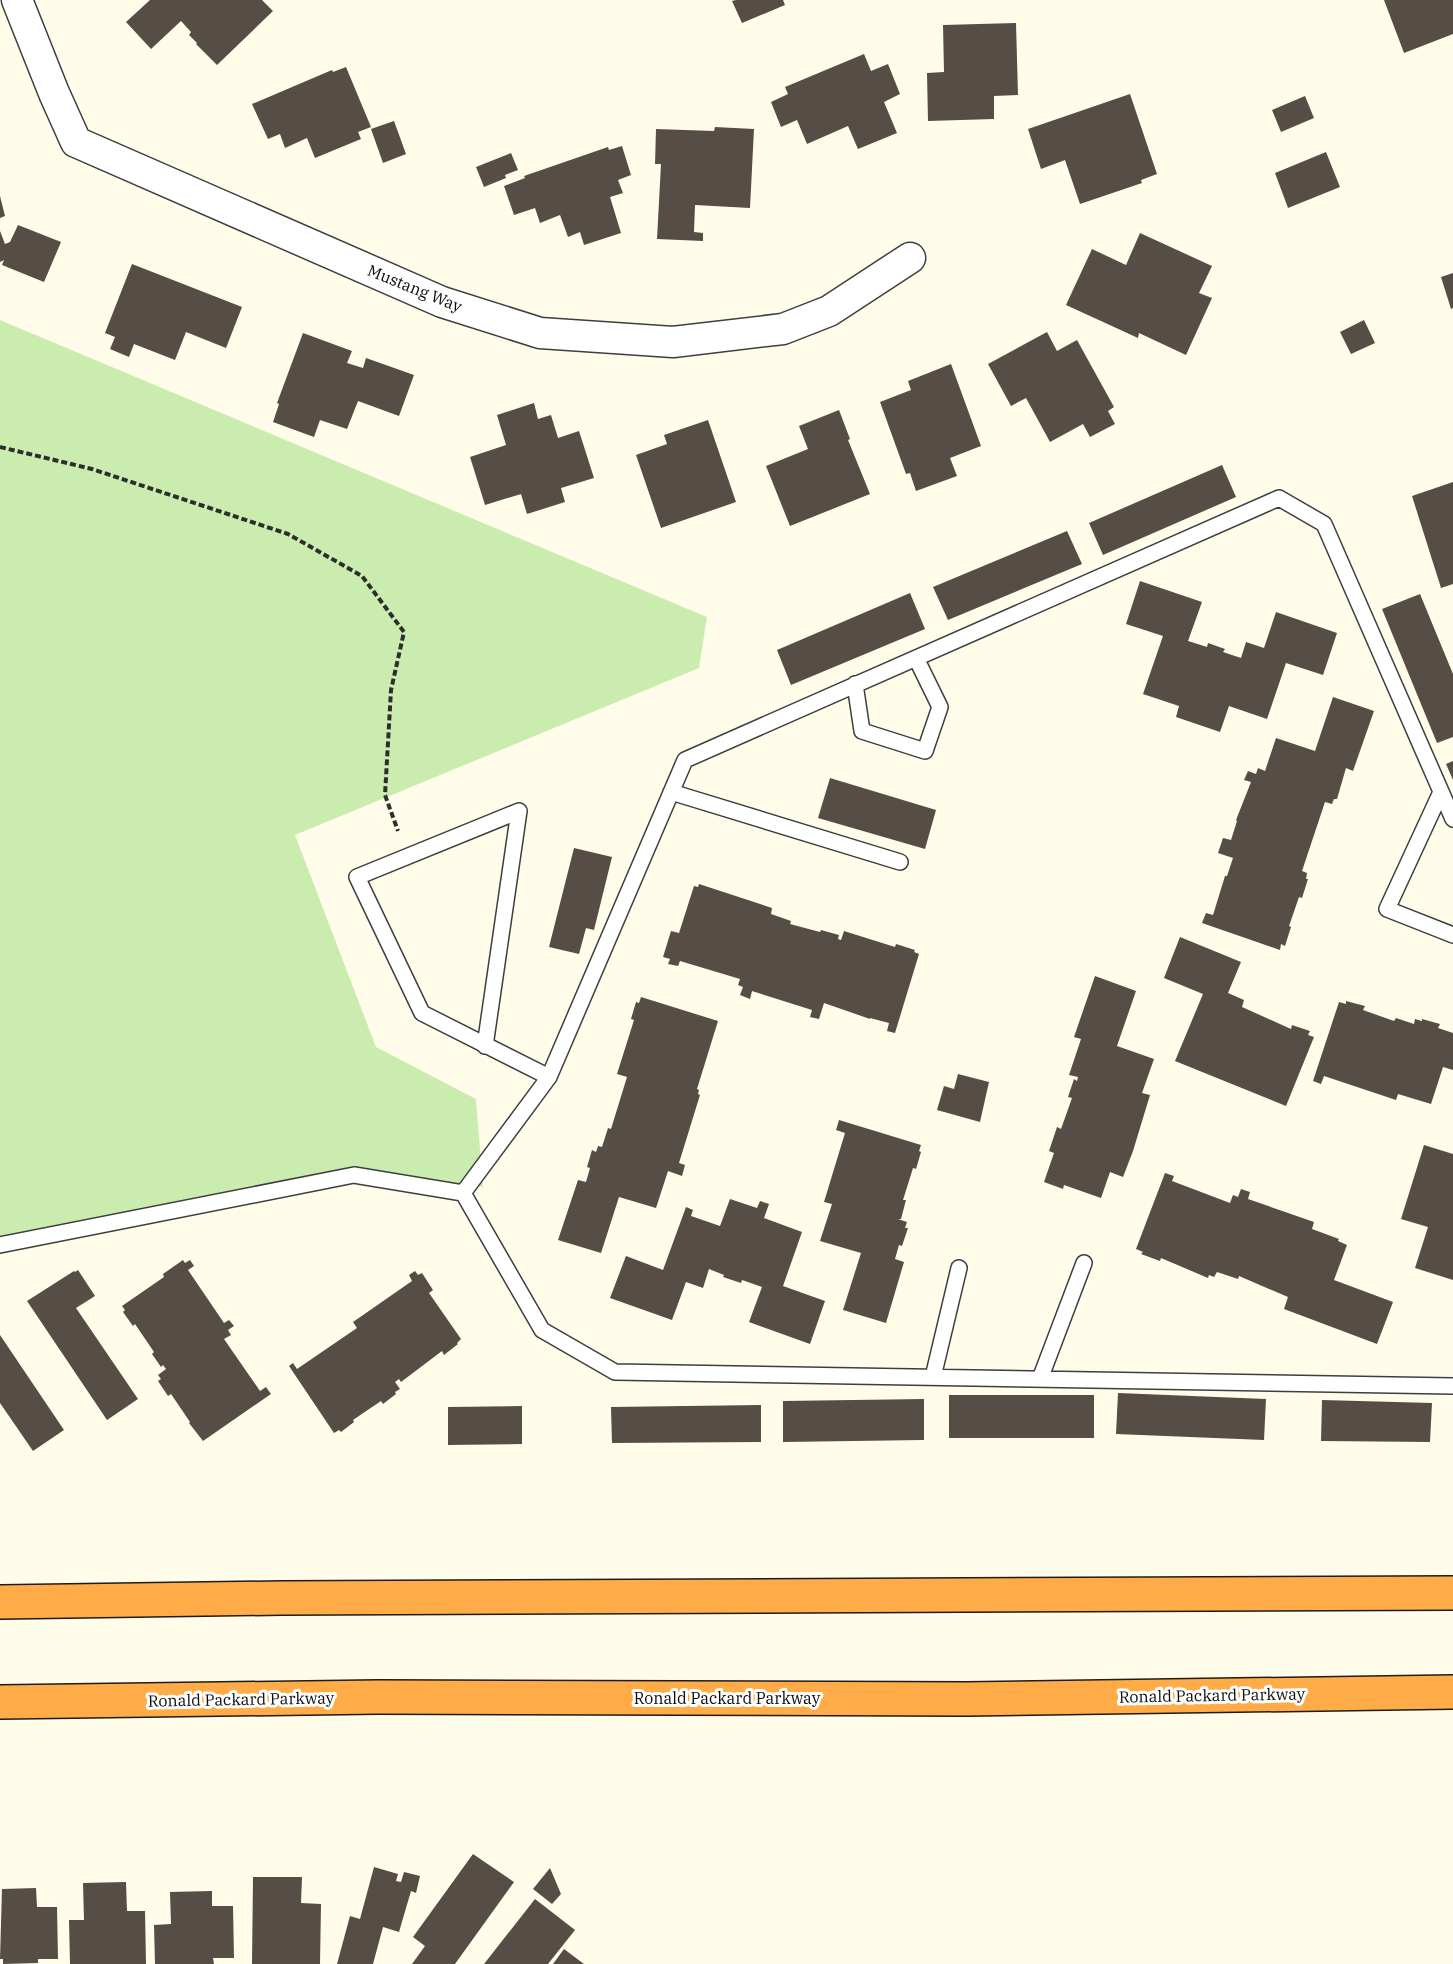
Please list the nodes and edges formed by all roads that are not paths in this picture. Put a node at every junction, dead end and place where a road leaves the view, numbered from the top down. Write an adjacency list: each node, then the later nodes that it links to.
1 (17, 0): 2 (street, Mustang Way)
2 (910, 258)
3 (916, 658): 4 (lane); 4 (lane); 6 (lane)
4 (855, 684): 5 (lane)
5 (671, 792): 8 (lane); 11 (lane)
6 (1441, 792): 7 (lane); 9 (lane)
7 (1453, 819)
8 (900, 862)
9 (1453, 935)
10 (485, 1046): 10 (lane); 11 (lane)
11 (549, 1077): 12 (lane)
12 (463, 1193): 13 (lane); 16 (lane)
13 (0, 1245)
14 (1084, 1263): 17 (lane)
15 (959, 1268): 16 (lane)
16 (933, 1377): 17 (lane)
17 (1041, 1379): 18 (lane)
18 (1453, 1386)
19 (1453, 1593): 20 (highway)
20 (0, 1602)
21 (1453, 1692): 22 (highway, Ronald Packard Parkway)
22 (0, 1702)

